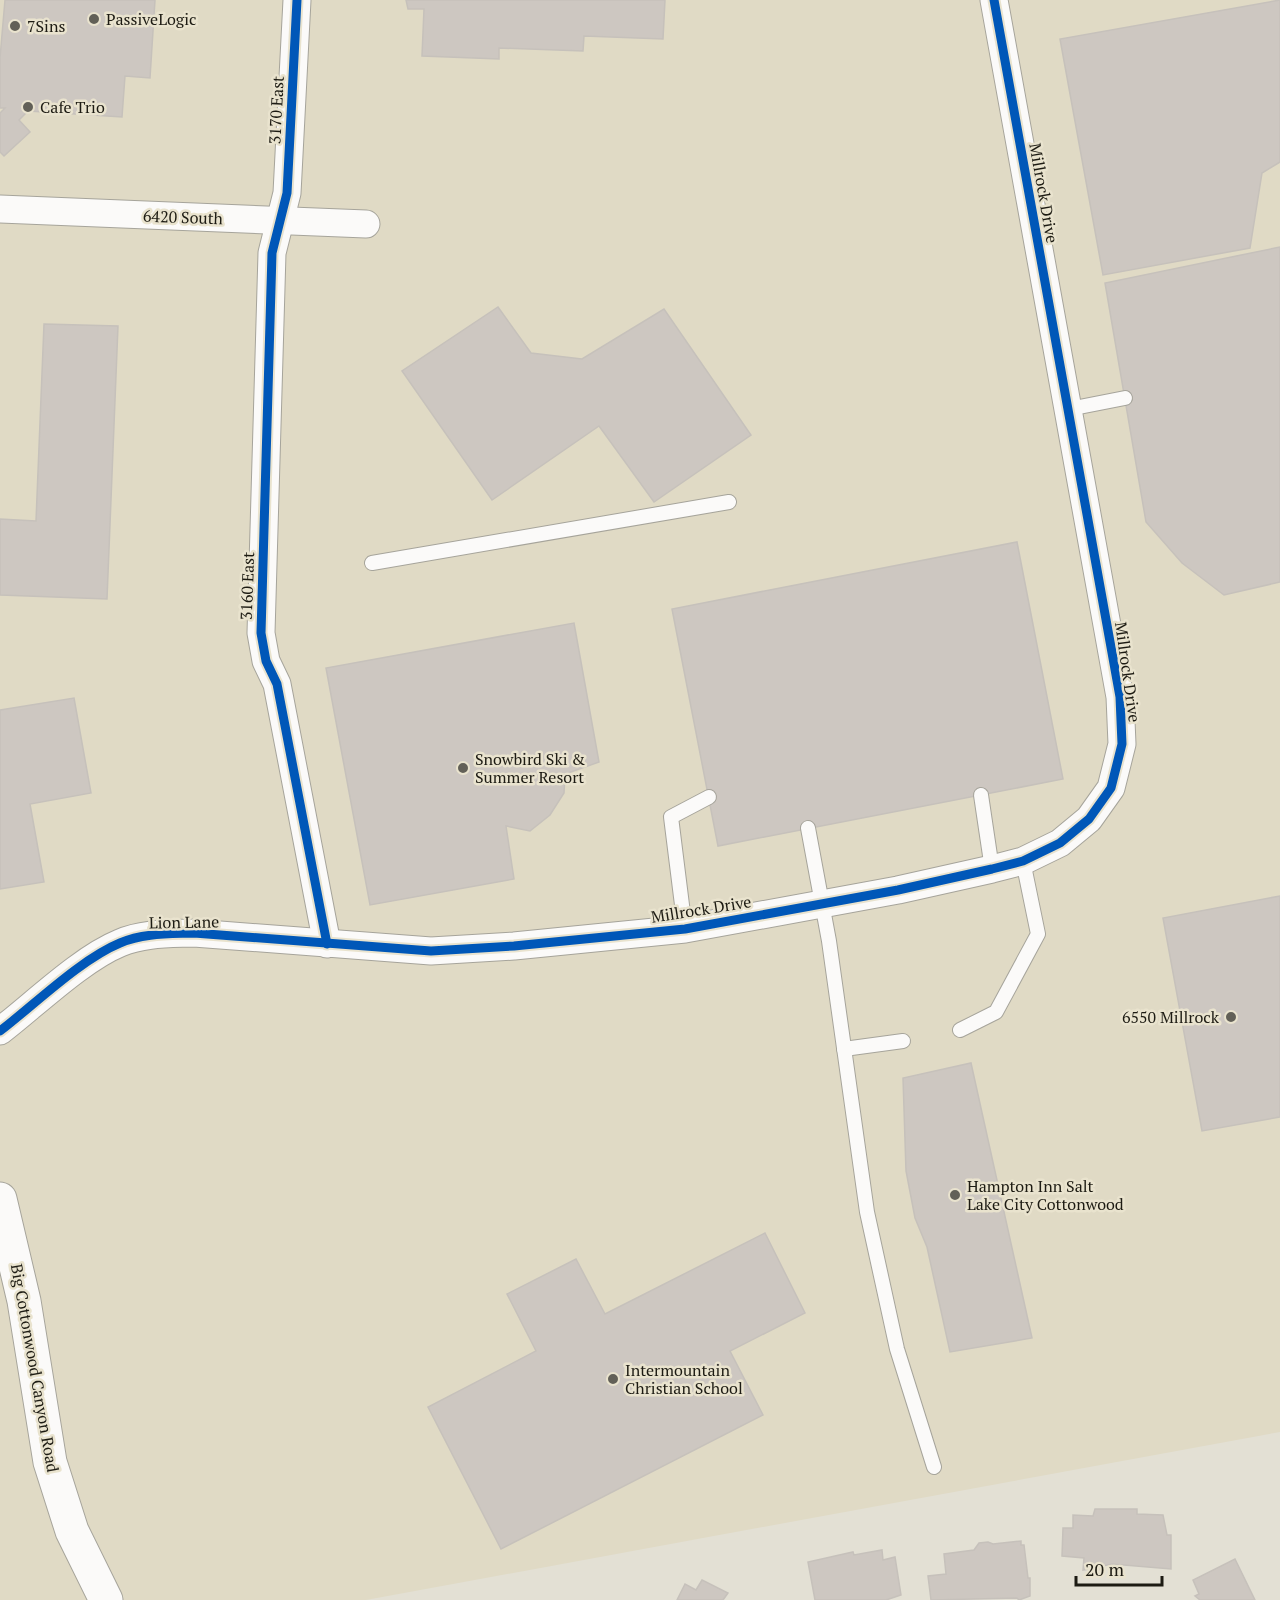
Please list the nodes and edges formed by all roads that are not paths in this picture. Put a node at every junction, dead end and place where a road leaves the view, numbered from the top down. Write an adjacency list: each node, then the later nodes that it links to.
1 (297, 0): 4 (street, 3170 East)
2 (994, 0): 7 (street, Millrock Drive)
3 (0, 209): 4 (street, 6420 South)
4 (280, 221): 5 (street, 6420 South); 17 (street, 3160 East)
5 (366, 224)
6 (1125, 398): 7 (lane)
7 (1068, 409): 13 (street, Millrock Drive)
8 (729, 502): 9 (lane)
9 (372, 563)
10 (981, 795): 14 (lane)
11 (709, 797): 16 (lane)
12 (808, 828): 15 (lane)
13 (1023, 861): 14 (street, Millrock Drive); 18 (lane)
14 (992, 869): 15 (street, Millrock Drive)
15 (823, 904): 16 (street, Millrock Drive); 21 (lane)
16 (686, 929): 17 (street, Millrock Drive)
17 (327, 944): 19 (street, Lion Lane)
18 (960, 1030)
19 (0, 1031)
20 (903, 1041): 21 (lane)
21 (844, 1049): 23 (lane)
22 (0, 1199): 24 (street, Big Cottonwood Canyon Road)
23 (934, 1467)
24 (106, 1600)

